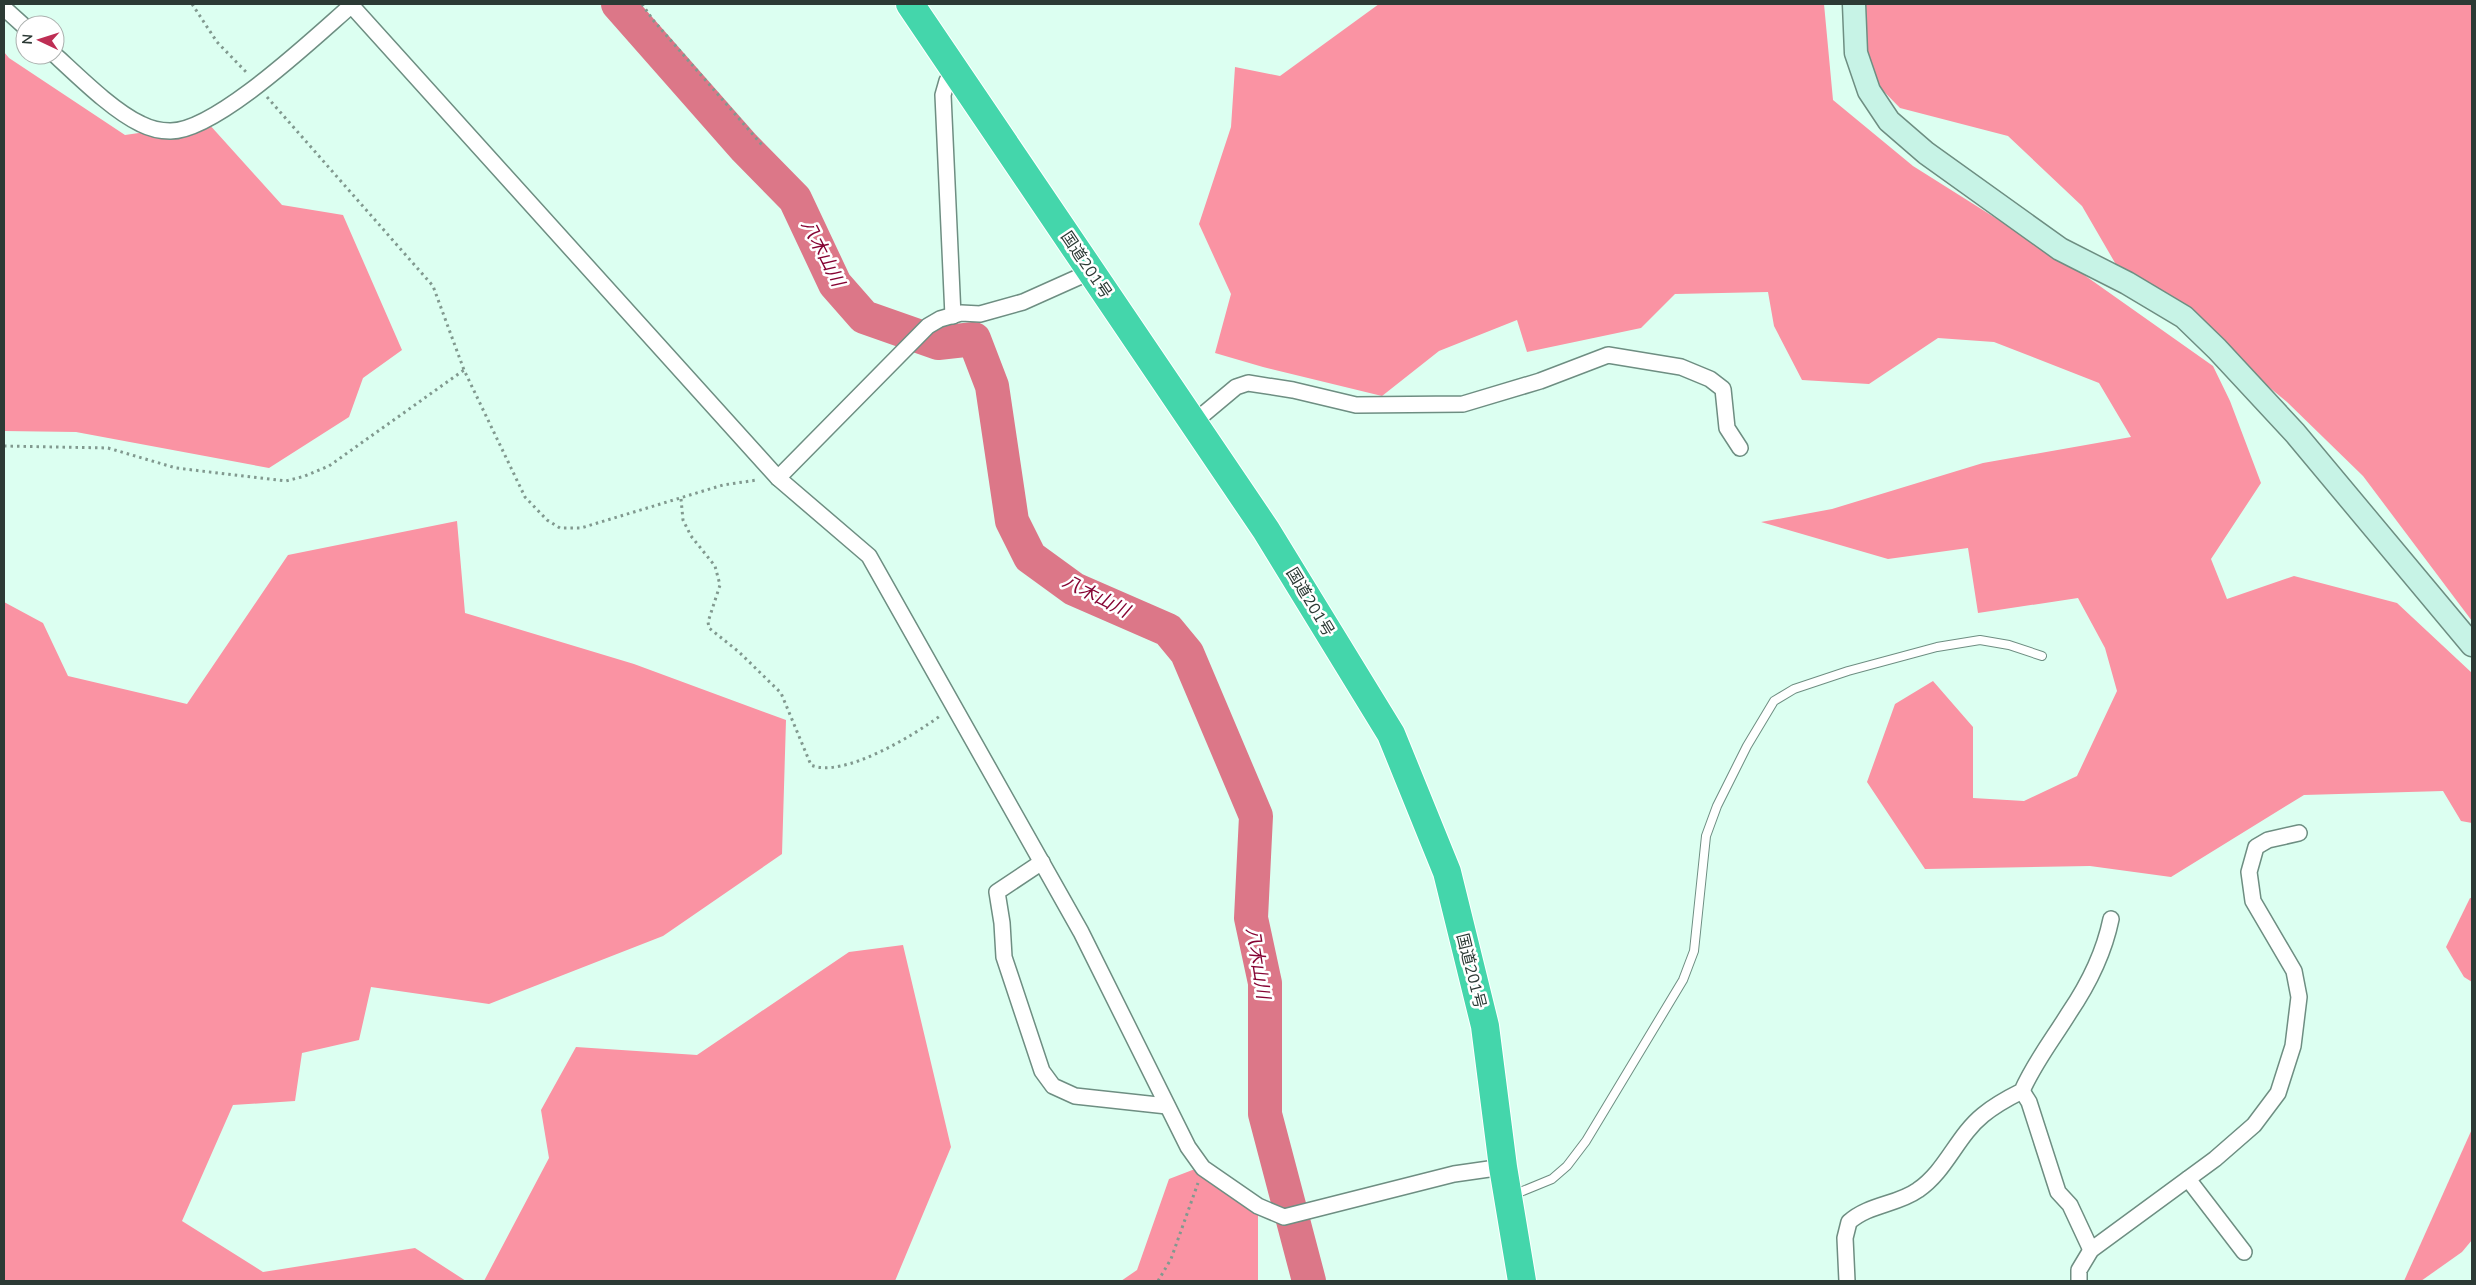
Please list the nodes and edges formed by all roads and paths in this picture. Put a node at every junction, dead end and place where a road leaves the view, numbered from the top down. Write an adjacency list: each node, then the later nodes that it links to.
1 (192, 4): 10 (path)
2 (352, 4): 10 (street); 18 (street)
3 (642, 4): 11 (path)
4 (910, 4): 9 (highway, 国道201号)
5 (1854, 4): 20 (street)
6 (4, 8): 7 (street)
7 (15, 18)
8 (65, 63): 10 (street)
9 (954, 69): 12 (highway, 国道201号); 13 (street)
10 (258, 86): 14 (path)
11 (762, 145)
12 (1090, 272): 13 (street); 15 (highway, 国道201号)
13 (953, 316): 18 (street)
14 (464, 370): 16 (path); 19 (path)
15 (1193, 423): 17 (street); 28 (highway, 国道201号)
16 (4, 446)
17 (1740, 448)
18 (778, 478): 19 (path); 22 (street)
19 (682, 499): 22 (path)
20 (2472, 645)
21 (2042, 656): 31 (lane)
22 (955, 706): 24 (street)
23 (2300, 833): 30 (street)
24 (1042, 862): 27 (street); 27 (street)
25 (2111, 919): 26 (street)
26 (2022, 1091): 32 (street); 36 (street)
27 (1167, 1106): 29 (street)
28 (1503, 1167): 29 (street); 31 (highway, 国道201号)
29 (1203, 1168): 34 (path)
30 (2188, 1179): 32 (street); 33 (street)
31 (1509, 1197): 35 (highway, 国道201号)
32 (2091, 1250): 37 (street)
33 (2244, 1252)
34 (1158, 1281)
35 (1522, 1281)
36 (1847, 1281)
37 (2078, 1281)

